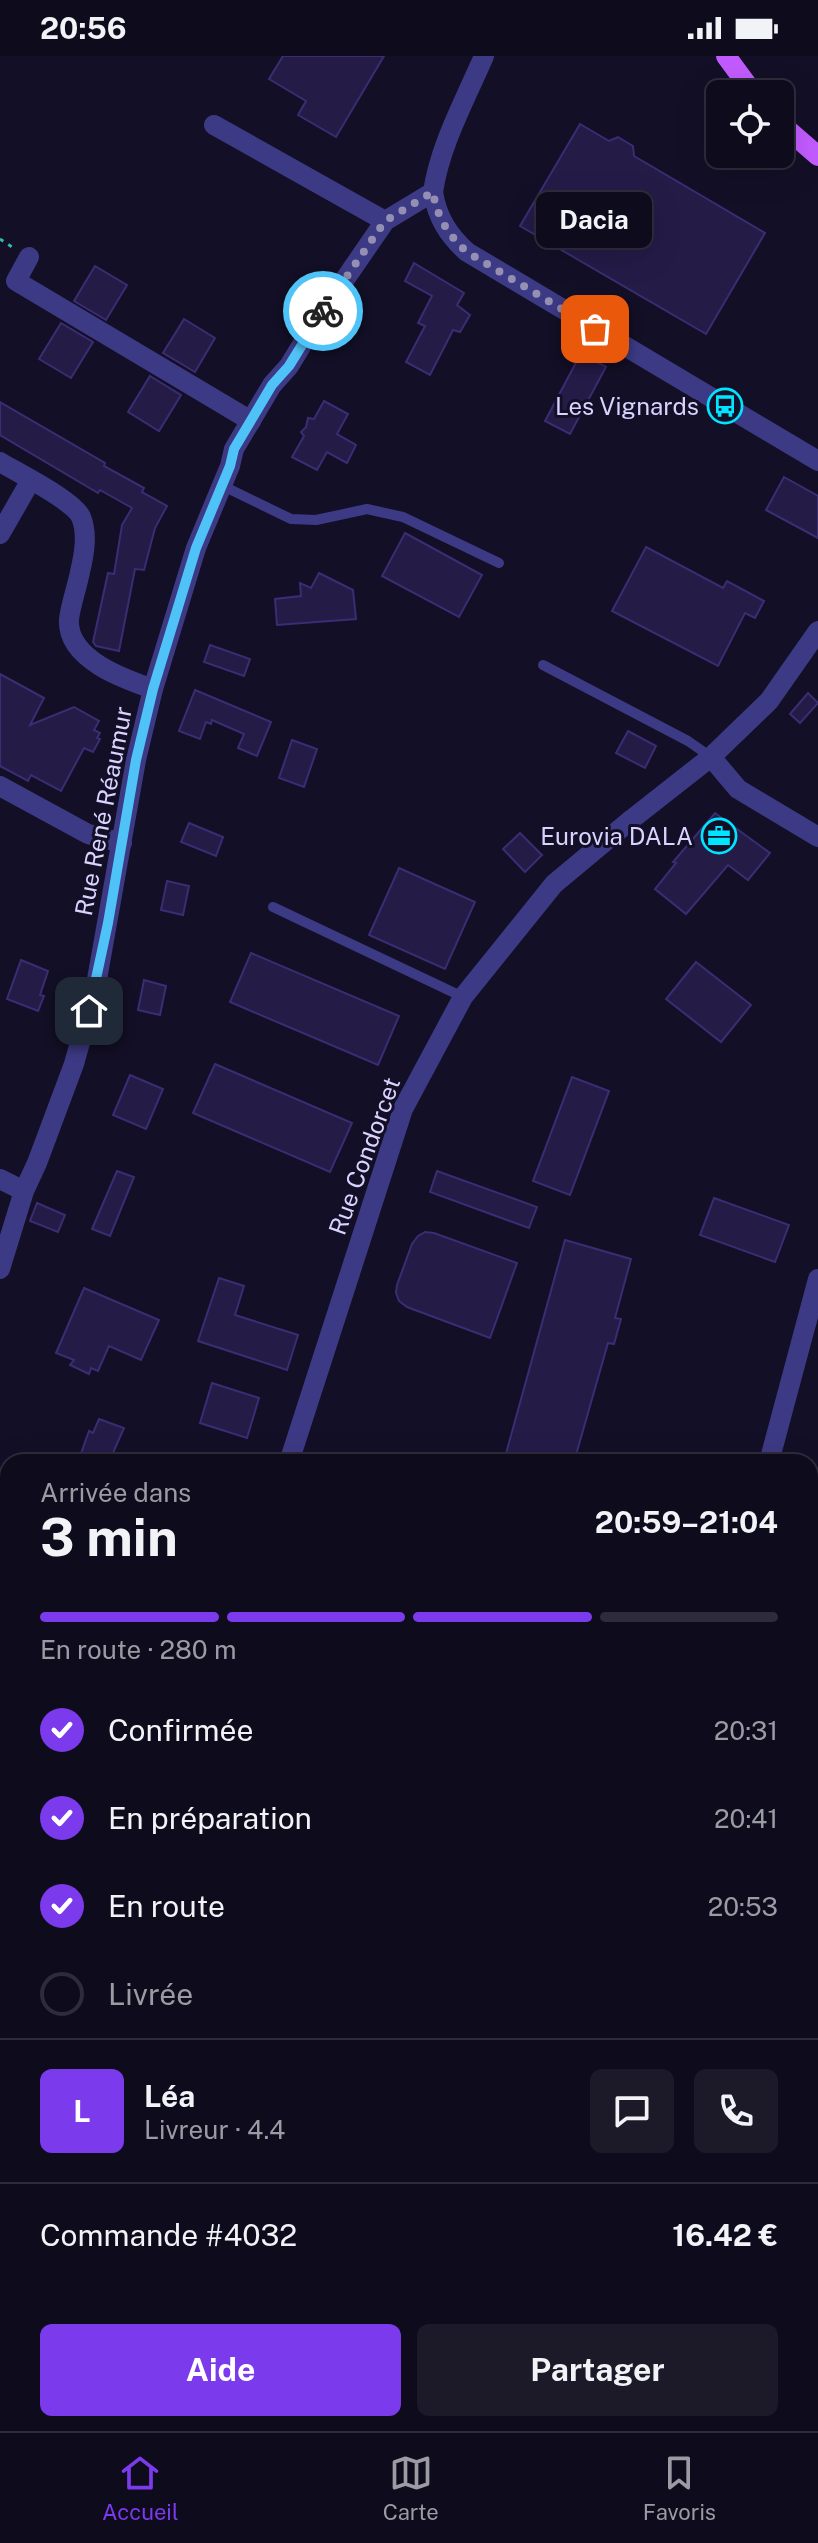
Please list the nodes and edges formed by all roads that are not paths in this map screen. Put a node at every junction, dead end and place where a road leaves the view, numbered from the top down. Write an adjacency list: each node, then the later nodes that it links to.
1 (484, 56): 7 (street)
2 (726, 56): 3 (main road)
3 (744, 80)
4 (214, 125): 8 (street)
5 (794, 135): 6 (main road)
6 (818, 156)
7 (433, 192): 8 (street, Rue René Réaumur); 11 (street)
8 (385, 221): 10 (street, Rue René Réaumur)
9 (29, 257): 10 (street)
10 (251, 421): 14 (street, Rue René Réaumur)
11 (818, 461)
12 (0, 462): 13 (street)
13 (31, 480): 15 (street); 19 (street)
14 (221, 485): 16 (lane); 19 (street, Rue René Réaumur)
15 (0, 534)
16 (499, 563)
17 (818, 631): 20 (street, Rue Condorcet)
18 (543, 665): 20 (lane)
19 (153, 689): 23 (street, Rue René Réaumur)
20 (711, 757): 22 (street); 25 (street, Rue Condorcet)
21 (0, 786): 23 (street)
22 (818, 837)
23 (122, 843): 27 (street, Rue René Réaumur)
24 (273, 907): 25 (lane)
25 (463, 997): 31 (street, Rue Condorcet)
26 (0, 1179): 27 (street)
27 (24, 1191): 28 (street, Rue René Réaumur)
28 (0, 1269)
29 (818, 1279): 30 (street)
30 (814, 1313): 32 (street)
31 (292, 1454)
32 (771, 1454)

